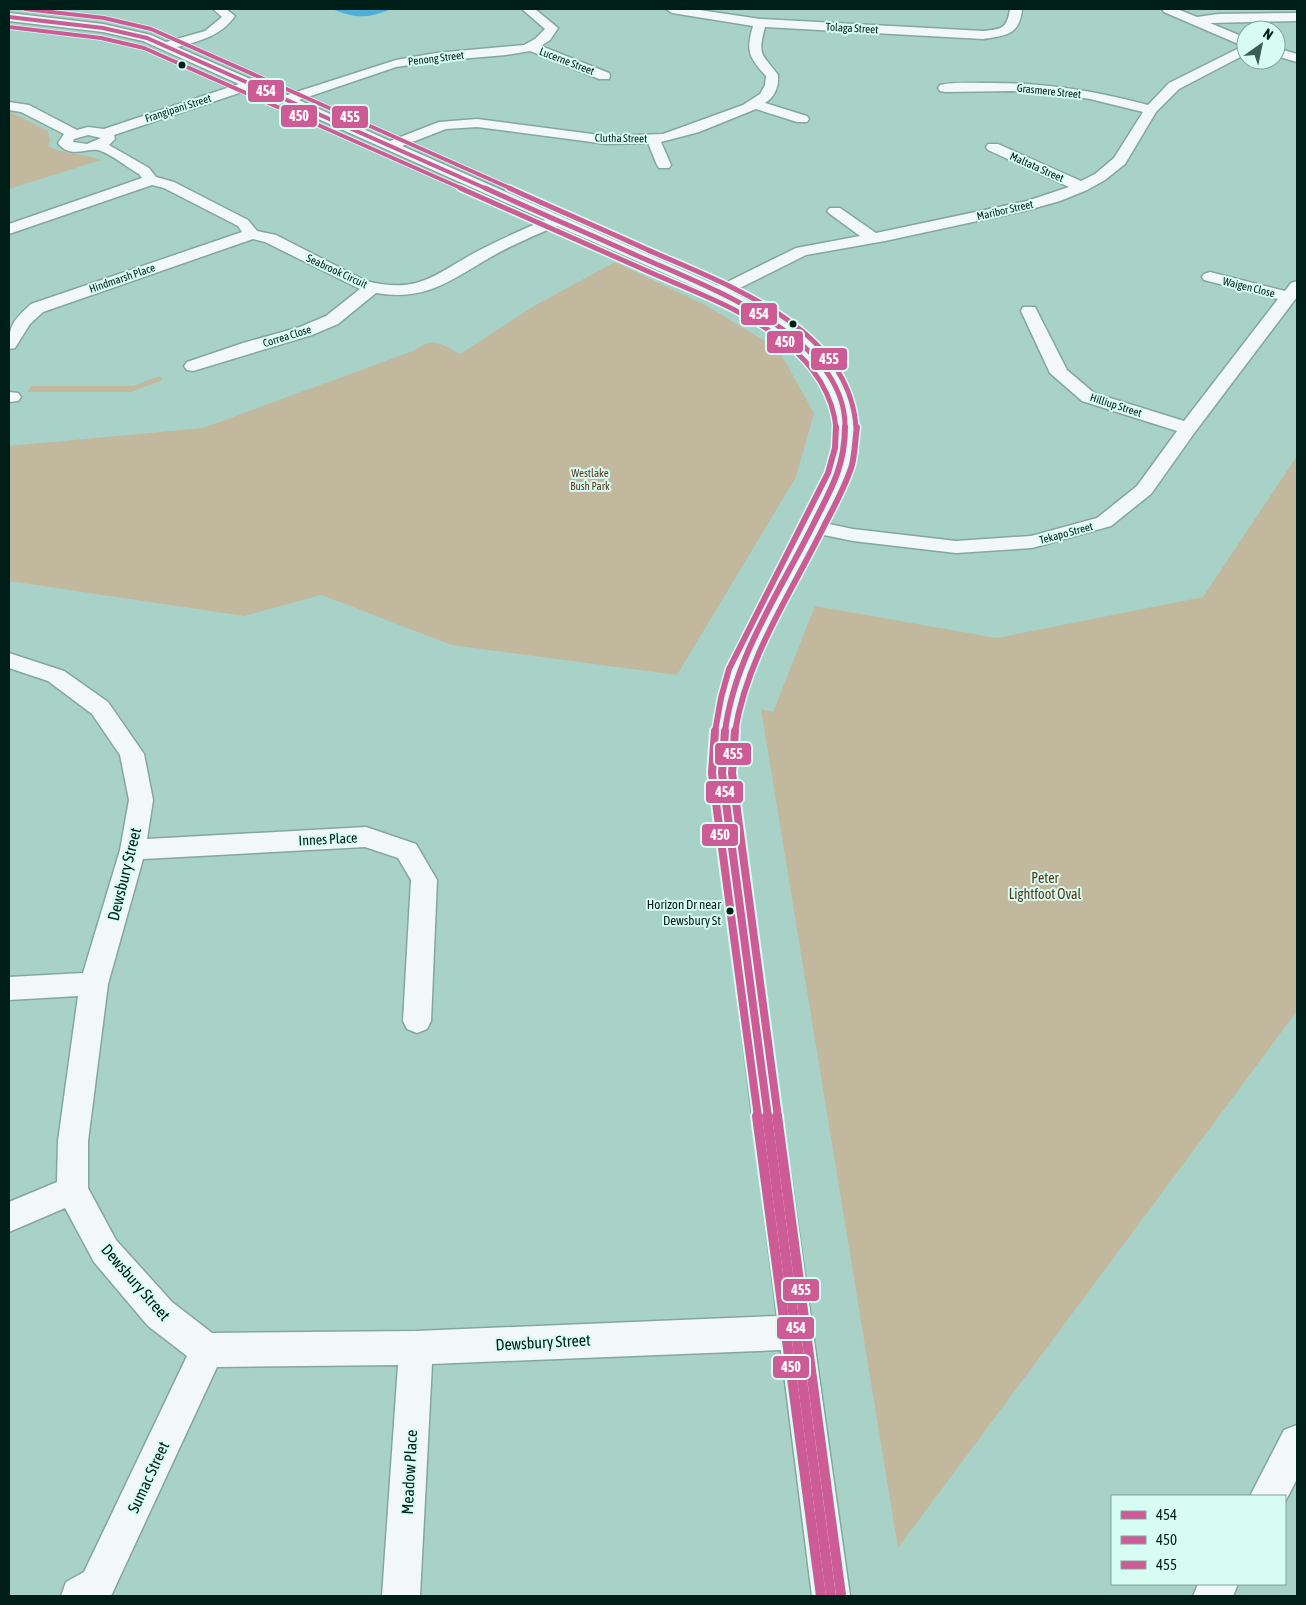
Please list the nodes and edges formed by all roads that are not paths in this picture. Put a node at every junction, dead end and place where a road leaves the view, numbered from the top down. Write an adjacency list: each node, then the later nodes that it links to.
1 (219, 9): 11 (street)
2 (528, 9): 12 (street, Penong Street)
3 (672, 9): 9 (street, Tolaga Street)
4 (1016, 9): 9 (street, Tolaga Street)
5 (1168, 9): 8 (street)
6 (1297, 17): 8 (street)
7 (9, 18): 11 (street)
8 (1195, 21): 10 (street)
9 (760, 23): 18 (street, Clutha Street)
10 (1236, 39)
11 (166, 46): 15 (street)
12 (529, 46): 14 (street, Lucerne Street); 17 (street, Penong Street)
13 (1236, 54): 20 (street, Maribor Street)
14 (604, 76)
15 (252, 84): 17 (street); 22 (street, Frangipani Street)
16 (945, 88): 20 (street, Grasmere Street)
17 (287, 100): 24 (street)
18 (754, 104): 21 (street); 23 (street, Clutha Street)
19 (9, 106): 22 (street)
20 (1150, 110): 28 (street, Maribor Street)
21 (802, 119)
22 (101, 139): 27 (street, Seabrook Circuit)
23 (653, 139): 24 (street, Clutha Street); 26 (street)
24 (390, 146): 30 (street)
25 (993, 148): 28 (street, Maltata Street)
26 (664, 165)
27 (151, 180): 31 (street); 32 (street, Seabrook Circuit)
28 (1082, 187): 33 (street, Maribor Street)
29 (835, 211): 33 (street)
30 (556, 221): 35 (street, Seabrook Circuit); 37 (street)
31 (9, 229)
32 (252, 234): 35 (street, Seabrook Circuit); 39 (street, Hindmarsh Place)
33 (874, 238): 37 (street, Maribor Street)
34 (1210, 277): 36 (street, Waigen Close)
35 (372, 288): 40 (street, Correa Close)
36 (1293, 291): 41 (street, Tekapo Street)
37 (719, 292): 42 (street)
38 (1029, 311): 41 (street, Hilliup Street)
39 (9, 344)
40 (193, 366)
41 (1188, 428): 42 (street, Tekapo Street)
42 (812, 527): 50 (street)
43 (9, 660): 44 (street, Dewsbury Street)
44 (133, 850): 45 (street, Dewsbury Street); 47 (street, Innes Place)
45 (94, 984): 46 (street); 48 (street, Dewsbury Street)
46 (9, 988)
47 (417, 1021)
48 (72, 1190): 49 (street); 52 (street, Dewsbury Street)
49 (9, 1217)
50 (796, 1333): 51 (street, Dewsbury Street); 58 (street)
51 (416, 1348): 52 (street, Dewsbury Street); 57 (street, Meadow Place)
52 (207, 1350): 56 (street, Sumac Street)
53 (1297, 1443): 54 (street)
54 (1269, 1495)
55 (1218, 1585): 59 (street)
56 (80, 1596)
57 (401, 1596)
58 (831, 1596)
59 (1212, 1596)

